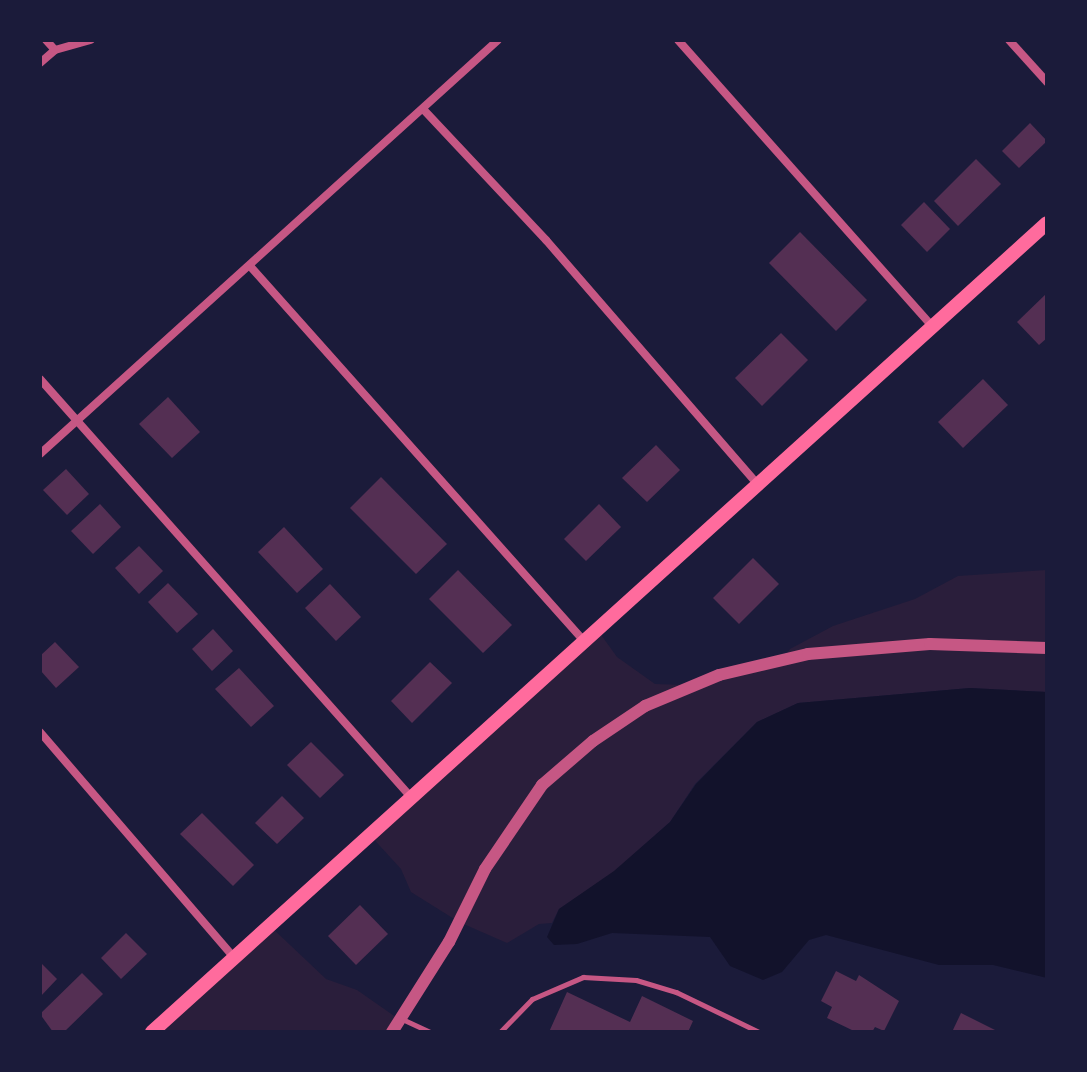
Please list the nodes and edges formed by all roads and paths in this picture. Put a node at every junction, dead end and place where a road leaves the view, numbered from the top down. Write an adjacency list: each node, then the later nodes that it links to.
1 (46, 40): 6 (street)
2 (91, 40): 6 (street)
3 (498, 40): 9 (street)
4 (678, 40): 12 (street)
5 (1009, 40): 8 (street)
6 (55, 50): 7 (street)
7 (40, 63)
8 (1047, 82)
9 (423, 109): 11 (street); 16 (street)
10 (1047, 223): 12 (main road)
11 (250, 266): 14 (street); 17 (street)
12 (934, 328): 16 (main road)
13 (40, 379): 14 (street)
14 (78, 421): 15 (street); 20 (street)
15 (40, 454)
16 (759, 485): 17 (main road)
17 (584, 641): 20 (main road)
18 (1047, 648): 22 (street)
19 (40, 732): 21 (street)
20 (410, 796): 21 (main road)
21 (232, 955): 23 (main road)
22 (401, 1019): 24 (street); 25 (lane)
23 (152, 1032)
24 (392, 1032)
25 (430, 1032)
26 (500, 1032): 27 (lane)
27 (759, 1032)

